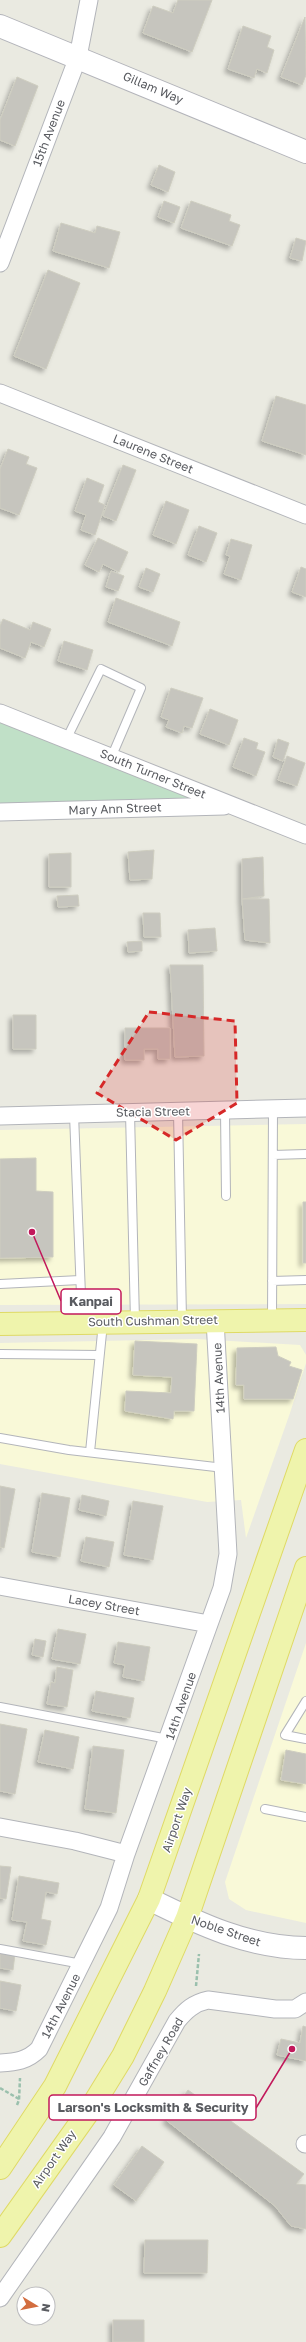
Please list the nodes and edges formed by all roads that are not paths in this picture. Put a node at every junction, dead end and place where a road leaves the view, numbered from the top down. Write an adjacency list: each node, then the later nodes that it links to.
1 (89, 0): 3 (street, 15th Avenue)
2 (0, 26): 3 (street, Gillam Way)
3 (78, 57): 4 (street, Gillam Way); 5 (street, 15th Avenue)
4 (306, 152)
5 (0, 263)
6 (0, 393): 7 (street, Laurene Street)
7 (306, 515)
8 (0, 713): 9 (street, South Turner Street)
9 (66, 740): 10 (street, South Turner Street); 10 (lane)
10 (111, 758): 11 (street, South Turner Street)
11 (231, 806): 12 (street, Mary Ann Street); 13 (street, South Turner Street)
12 (0, 812)
13 (306, 835)
14 (306, 1108): 15 (street, Stacia Street)
15 (273, 1109): 16 (street, Stacia Street); 21 (lane)
16 (225, 1110): 17 (street, Stacia Street); 23 (lane)
17 (178, 1112): 18 (street, Stacia Street); 28 (lane)
18 (130, 1113): 19 (street, Stacia Street); 32 (lane)
19 (74, 1114): 20 (street, Stacia Street); 24 (lane)
20 (0, 1116)
21 (273, 1154): 22 (lane); 26 (lane)
22 (306, 1154)
23 (226, 1196)
24 (80, 1280): 27 (lane); 33 (lane)
25 (306, 1280): 26 (lane)
26 (272, 1281): 30 (lane)
27 (0, 1284)
28 (182, 1320): 29 (main road, South Cushman Street); 32 (main road, South Cushman Street)
29 (215, 1320): 30 (main road, South Cushman Street); 41 (street, 14th Avenue)
30 (272, 1320): 31 (main road, South Cushman Street)
31 (306, 1320)
32 (135, 1321): 34 (main road, South Cushman Street)
33 (82, 1322): 34 (main road, South Cushman Street); 35 (main road, South Cushman Street)
34 (103, 1322): 37 (lane)
35 (0, 1324)
36 (0, 1354): 37 (lane)
37 (100, 1356): 40 (lane)
38 (0, 1438): 40 (lane)
39 (306, 1450): 53 (main road, Airport Way)
40 (90, 1452): 41 (lane)
41 (224, 1468): 44 (street, 14th Avenue)
42 (306, 1568): 54 (main road, Airport Way)
43 (0, 1586): 44 (street, Lacey Street)
44 (209, 1624): 47 (street, 14th Avenue)
45 (306, 1701): 48 (lane)
46 (0, 1707): 47 (lane)
47 (169, 1739): 52 (street, 14th Avenue)
48 (306, 1739)
49 (265, 1809): 50 (lane)
50 (306, 1817)
51 (0, 1827): 52 (street)
52 (126, 1854): 57 (street, 14th Avenue)
53 (149, 1899): 54 (street, Noble Street); 60 (main road, Airport Way)
54 (187, 1918): 55 (street, Noble Street); 61 (main road, Airport Way)
55 (306, 1948)
56 (0, 1949): 57 (lane)
57 (83, 1964): 59 (street, 14th Avenue)
58 (306, 2002): 62 (street, Gaffney Road)
59 (0, 2063)
60 (0, 2168)
61 (0, 2236)
62 (0, 2298)

